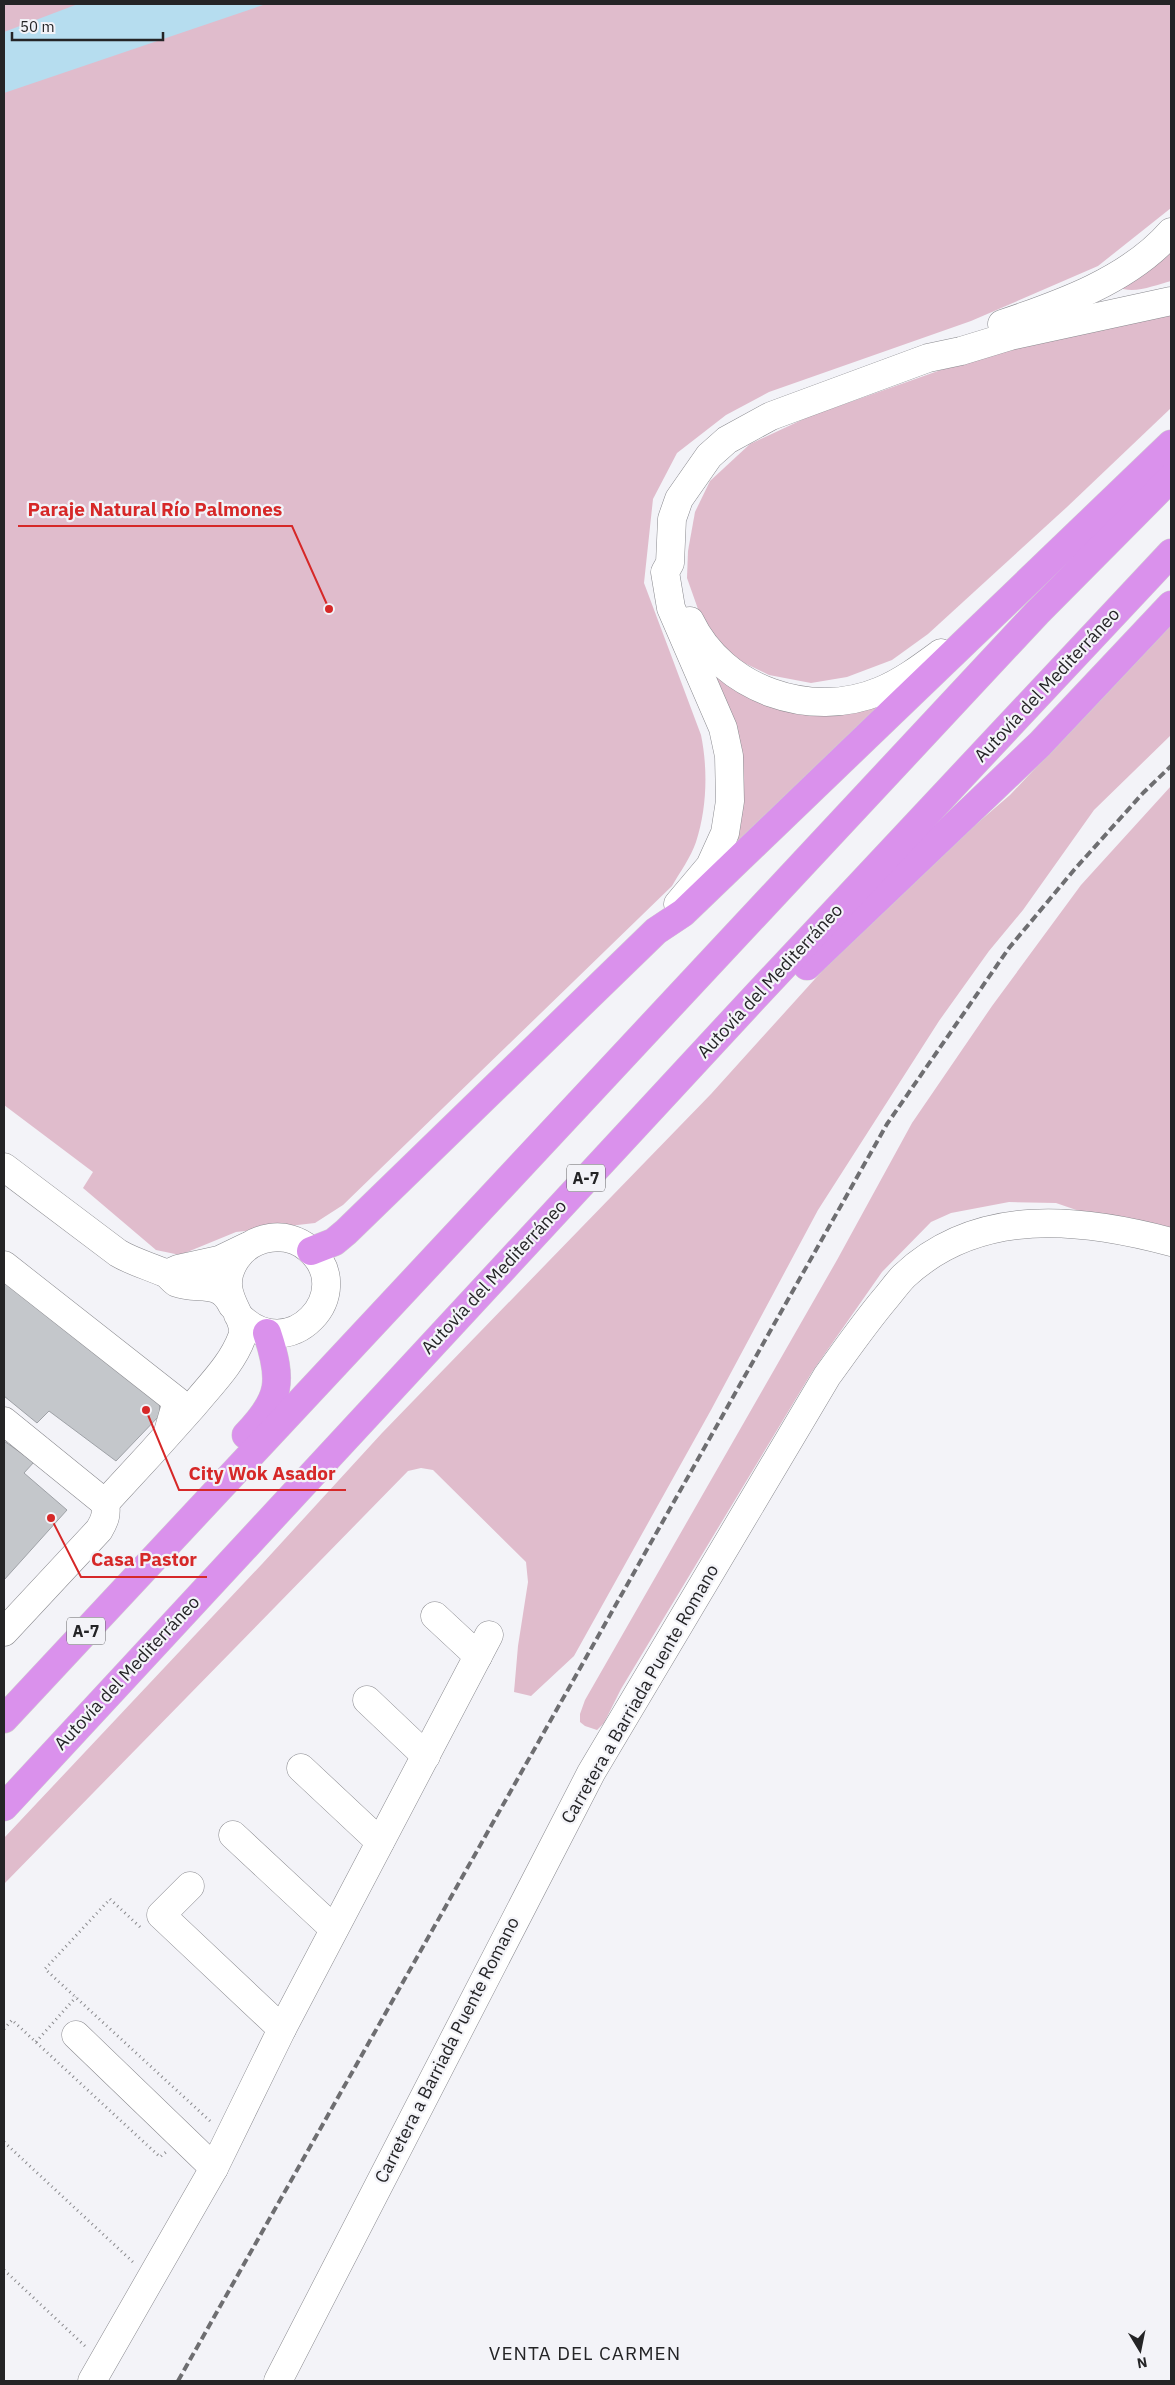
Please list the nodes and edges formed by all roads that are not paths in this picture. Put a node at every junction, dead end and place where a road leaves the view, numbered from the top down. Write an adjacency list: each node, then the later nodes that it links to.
1 (1171, 232): 3 (street)
2 (1171, 301): 3 (street)
3 (928, 358): 7 (street)
4 (1171, 444): 8 (highway)
5 (1171, 478): 23 (highway, A-7)
6 (1171, 553): 11 (highway, Autovía del Mediterráneo / A-7)
7 (670, 564): 8 (street); 10 (street)
8 (1022, 587): 10 (highway)
9 (1171, 605): 11 (highway)
10 (656, 931): 15 (highway)
11 (753, 999): 30 (highway, Autovía del Mediterráneo / A-7)
12 (4, 1167): 17 (street)
13 (1171, 1242): 39 (street, Carretera a Barriada Puente Romano)
14 (252, 1244): 15 (street); 17 (street); 18 (street)
15 (311, 1251): 19 (street)
16 (4, 1265): 21 (street)
17 (167, 1274): 18 (street)
18 (235, 1310): 19 (street); 21 (street)
19 (267, 1333): 23 (highway)
20 (4, 1421): 22 (street)
21 (167, 1436): 22 (street)
22 (105, 1503): 25 (street)
23 (169, 1543): 27 (highway, A-7)
24 (434, 1617): 28 (street)
25 (4, 1632)
26 (366, 1700): 28 (street)
27 (4, 1719)
28 (426, 1756): 32 (street)
29 (300, 1768): 32 (street)
30 (4, 1806)
31 (232, 1836): 34 (street)
32 (380, 1842): 34 (street)
33 (190, 1886): 35 (street)
34 (334, 1929): 35 (street)
35 (282, 2029): 37 (street)
36 (76, 2035): 37 (street)
37 (214, 2168): 38 (street)
38 (98, 2372)
39 (278, 2381)

